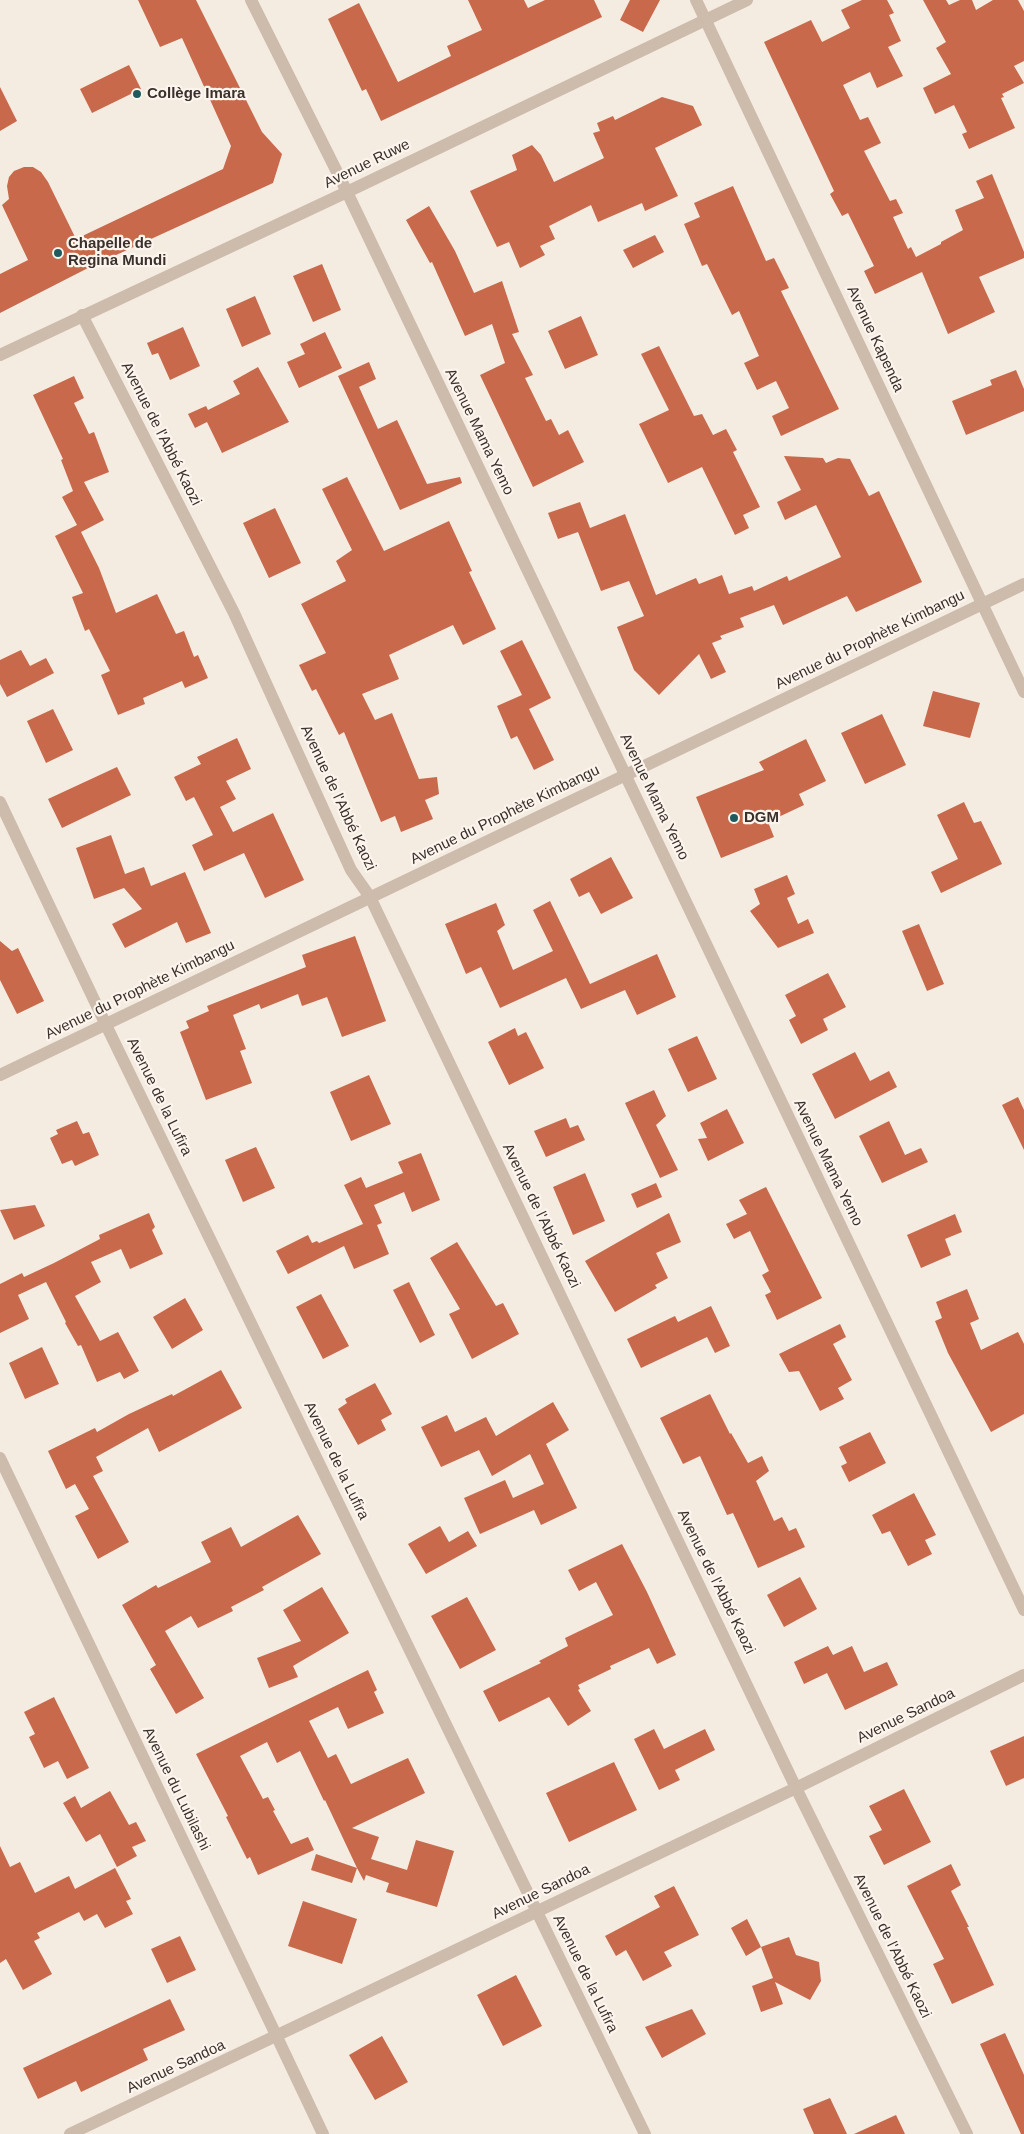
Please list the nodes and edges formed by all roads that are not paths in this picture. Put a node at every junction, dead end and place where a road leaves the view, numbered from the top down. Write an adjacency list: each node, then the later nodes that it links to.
1 (251, 0): 5 (street, Avenue Mama Yemo)
2 (696, 0): 4 (street, Avenue Kapenda)
3 (747, 0): 4 (street, Avenue Ruwe)
4 (706, 20): 5 (street, Avenue Ruwe); 9 (street, Avenue Kapenda)
5 (347, 192): 6 (street, Avenue Ruwe); 11 (street, Avenue Mama Yemo)
6 (82, 316): 7 (street, Avenue Ruwe); 13 (street, Avenue de l'Abbé Kaozi)
7 (0, 355)
8 (1024, 584): 9 (street, Avenue du Prophète Kimbangu)
9 (982, 604): 10 (street, Avenue Kapenda); 11 (street, Avenue du Prophète Kimbangu)
10 (1024, 692)
11 (626, 776): 13 (street, Avenue du Prophète Kimbangu); 17 (street, Avenue Mama Yemo)
12 (0, 802): 14 (street, Avenue de la Lufira)
13 (370, 897): 14 (street, Avenue du Prophète Kimbangu); 19 (street, Avenue de l'Abbé Kaozi)
14 (106, 1025): 15 (street, Avenue du Prophète Kimbangu); 20 (street, Avenue de la Lufira)
15 (0, 1075)
16 (0, 1458): 21 (street, Avenue du Lubilashi)
17 (1024, 1610)
18 (1024, 1676): 19 (street, Avenue Sandoa)
19 (796, 1788): 20 (street, Avenue Sandoa); 25 (street, Avenue de l'Abbé Kaozi)
20 (536, 1912): 21 (street, Avenue Sandoa); 24 (street, Avenue de la Lufira)
21 (277, 2037): 22 (street, Avenue Sandoa); 23 (street, Avenue du Lubilashi)
22 (70, 2134)
23 (323, 2134)
24 (645, 2134)
25 (967, 2134)

